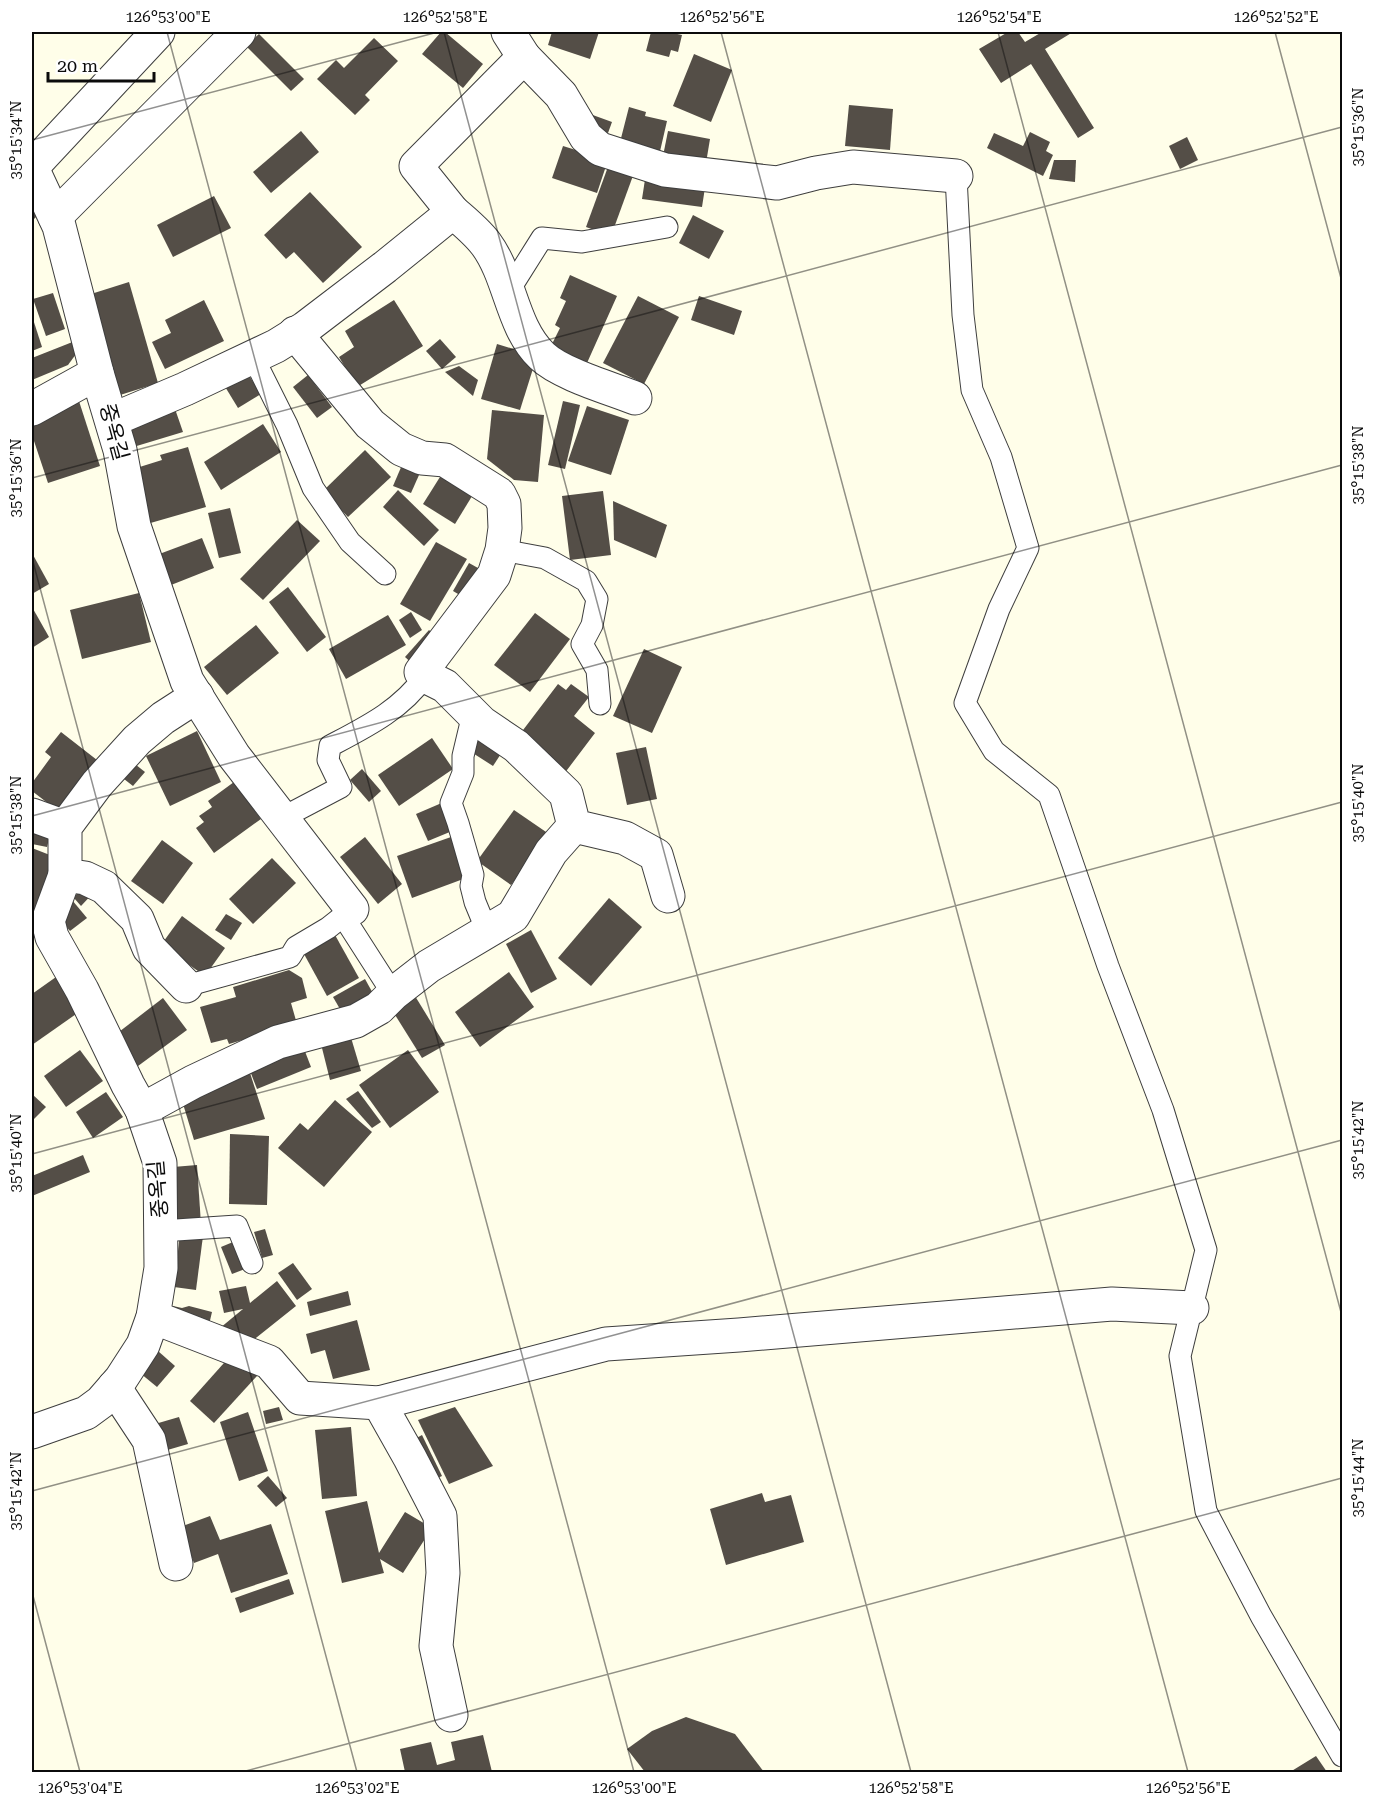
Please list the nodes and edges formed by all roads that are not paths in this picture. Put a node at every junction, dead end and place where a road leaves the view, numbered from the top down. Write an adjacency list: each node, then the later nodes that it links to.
1 (158, 32): 4 (street, 중옥길)
2 (239, 32): 7 (street)
3 (516, 44): 5 (street); 6 (street)
4 (32, 168): 7 (street, 중옥길)
5 (956, 176): 35 (lane)
6 (453, 212): 9 (street); 10 (street)
7 (55, 217): 12 (street, 중옥길)
8 (667, 228): 9 (lane)
9 (508, 292): 13 (street)
10 (295, 333): 11 (street); 16 (street)
11 (253, 357): 15 (street); 17 (lane)
12 (97, 373): 14 (street); 15 (street, 중옥길)
13 (635, 399)
14 (32, 409)
15 (112, 420): 19 (street, 중옥길)
16 (502, 549): 18 (street); 20 (lane)
17 (385, 574)
18 (425, 676): 21 (street); 23 (lane)
19 (196, 696): 23 (street, 중옥길); 25 (street)
20 (600, 704)
21 (473, 714): 24 (street); 29 (lane)
22 (32, 815): 25 (street)
23 (282, 818): 28 (street, 중옥길)
24 (574, 826): 27 (street); 29 (street)
25 (65, 827): 26 (street, 중옥길)
26 (64, 875): 30 (street); 32 (street, 중옥길)
27 (669, 896)
28 (347, 913): 30 (lane); 31 (lane)
29 (486, 931): 31 (street)
30 (186, 986)
31 (393, 994): 32 (street)
32 (142, 1110): 33 (street, 중옥길)
33 (162, 1231): 34 (lane); 36 (street, 중옥길)
34 (252, 1263)
35 (1192, 1308): 38 (street); 42 (lane)
36 (153, 1317): 37 (street, 중옥길); 38 (street)
37 (114, 1387): 39 (street, 중옥길); 40 (street)
38 (379, 1403): 41 (street)
39 (32, 1432)
40 (176, 1564)
41 (451, 1715)
42 (1342, 1756)

